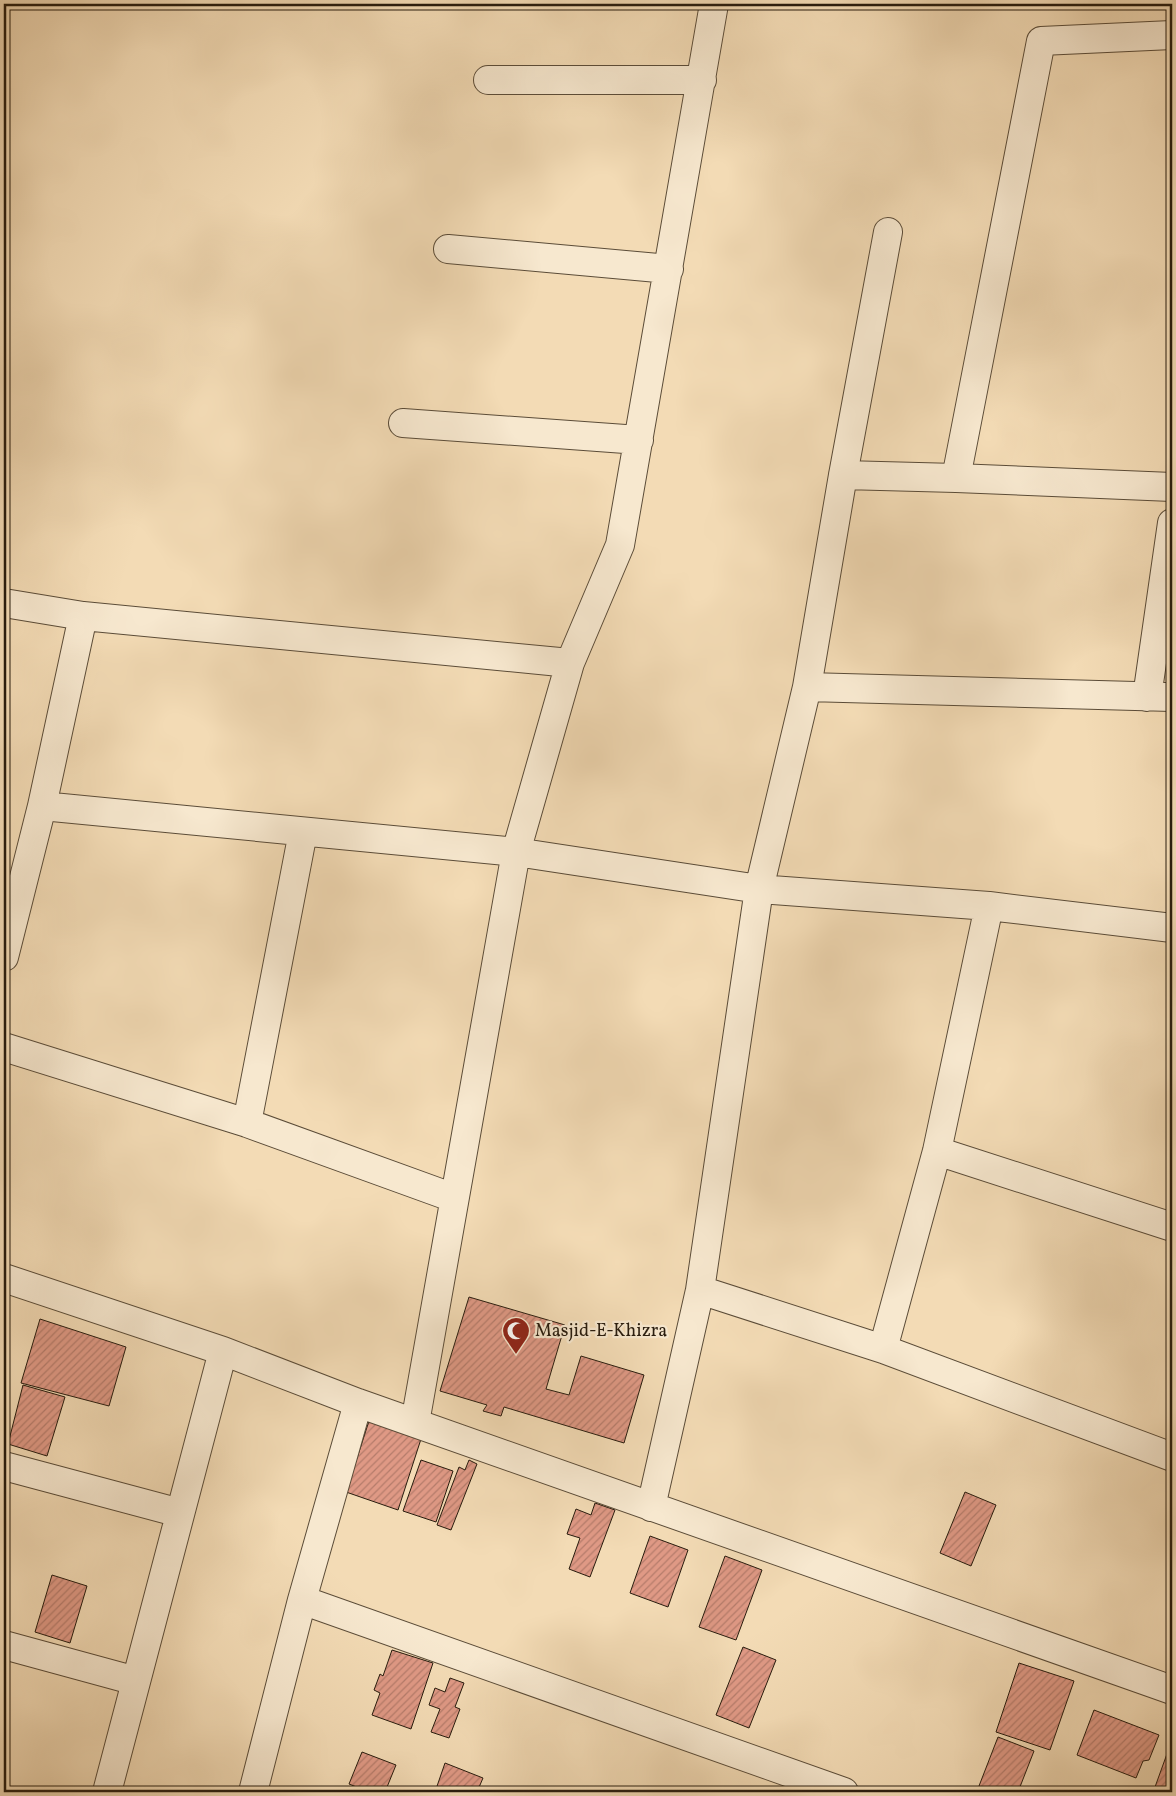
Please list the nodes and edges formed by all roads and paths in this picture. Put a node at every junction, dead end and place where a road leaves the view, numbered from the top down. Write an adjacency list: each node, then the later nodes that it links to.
1 (714, 4): 4 (street)
2 (1172, 35): 11 (street)
3 (488, 80): 4 (street)
4 (702, 80): 7 (street)
5 (888, 232): 10 (street)
6 (448, 249): 7 (street)
7 (669, 269): 9 (street)
8 (403, 423): 9 (street)
9 (639, 440): 16 (street)
10 (843, 475): 11 (street); 17 (street)
11 (956, 478): 12 (street)
12 (1172, 487)
13 (1172, 523): 18 (street)
14 (4, 603): 15 (street)
15 (83, 616): 16 (street); 19 (street)
16 (570, 663): 21 (street)
17 (807, 687): 18 (street); 22 (street)
18 (1160, 697)
19 (42, 806): 20 (street); 25 (street)
20 (303, 832): 21 (street); 27 (street)
21 (516, 852): 22 (street); 29 (street)
22 (759, 889): 23 (street); 32 (street)
23 (989, 906): 24 (street); 28 (street)
24 (1172, 928)
25 (4, 957)
26 (4, 1047): 27 (street)
27 (247, 1123): 29 (street)
28 (937, 1151): 30 (street); 33 (street)
29 (454, 1198): 36 (street)
30 (1172, 1227)
31 (4, 1278): 34 (street)
32 (700, 1290): 33 (street); 39 (street)
33 (883, 1349): 37 (street)
34 (223, 1352): 35 (street); 40 (street)
35 (358, 1403): 36 (street); 41 (street)
36 (415, 1423): 39 (street)
37 (1172, 1457)
38 (4, 1466): 40 (street)
39 (651, 1507): 44 (street)
40 (180, 1513): 43 (street)
41 (302, 1600): 46 (street); 47 (street)
42 (4, 1645): 43 (street)
43 (136, 1681): 45 (street)
44 (1172, 1690)
45 (107, 1792)
46 (253, 1792)
47 (844, 1792)

